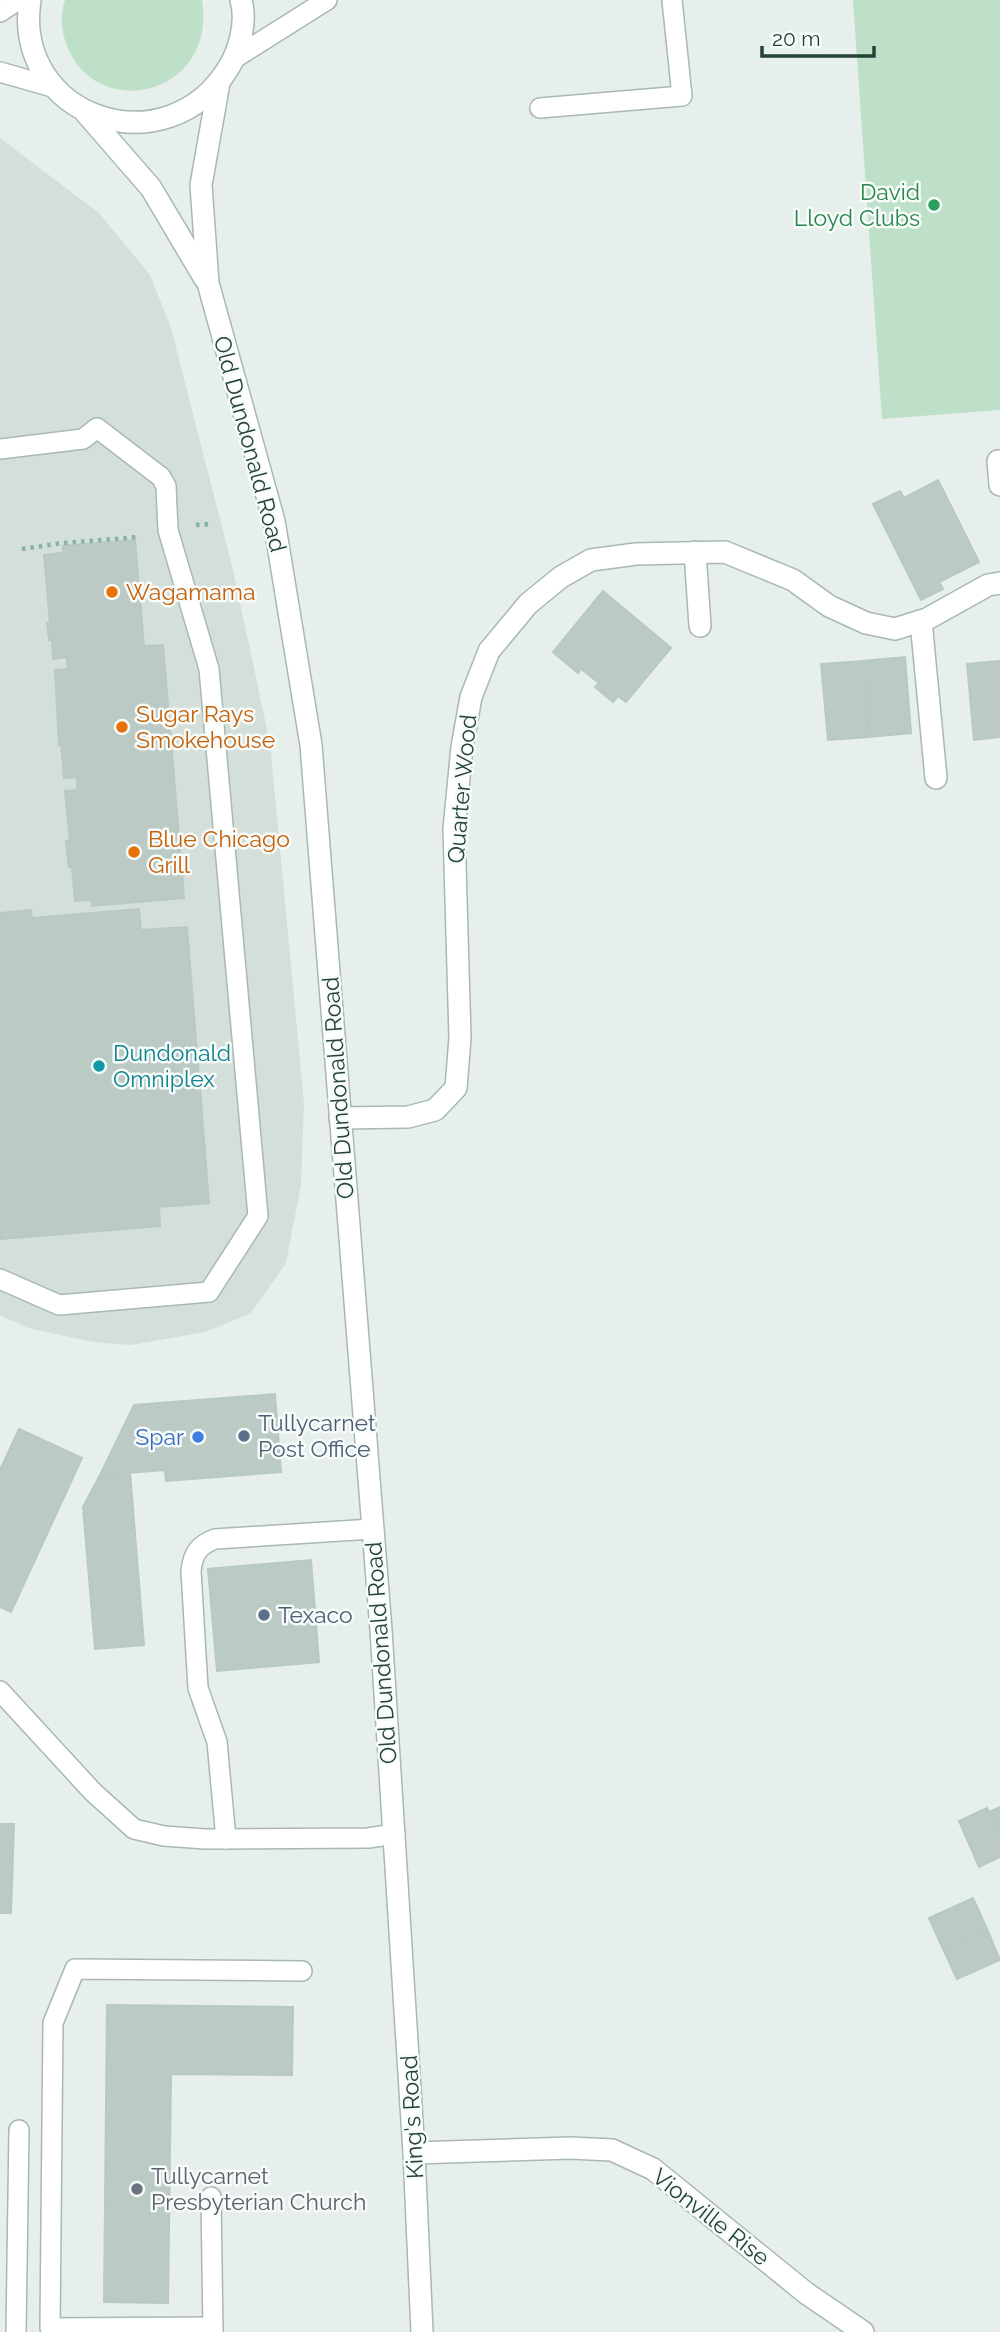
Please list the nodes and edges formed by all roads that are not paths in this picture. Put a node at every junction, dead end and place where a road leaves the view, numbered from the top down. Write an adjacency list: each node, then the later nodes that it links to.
1 (18, 0): 6 (lane)
2 (30, 0): 10 (street)
3 (241, 0): 7 (street)
4 (327, 0): 7 (lane)
5 (672, 0): 11 (lane)
6 (0, 12)
7 (235, 58): 9 (street)
8 (0, 72): 10 (lane)
9 (219, 83): 12 (street); 13 (street, Old Dundonald Road)
10 (56, 89): 12 (street)
11 (540, 108)
12 (83, 110): 13 (street, Old Dundonald Road)
13 (208, 283): 22 (street, Old Dundonald Road)
14 (0, 449): 23 (lane)
15 (998, 461): 16 (street)
16 (1000, 485)
17 (695, 552): 19 (street, Quarter Wood); 20 (street); 22 (street, Quarter Wood)
18 (1000, 583): 19 (street, Quarter Wood)
19 (921, 621): 21 (street)
20 (700, 626)
21 (936, 778)
22 (340, 1118): 24 (street, Old Dundonald Road)
23 (0, 1279)
24 (372, 1529): 26 (street, Old Dundonald Road); 27 (lane)
25 (0, 1691): 27 (lane)
26 (395, 1835): 27 (lane); 28 (street, Old Dundonald Road)
27 (226, 1839)
28 (399, 1903): 31 (street, King's Road)
29 (302, 1971): 33 (lane)
30 (19, 2130): 34 (lane)
31 (414, 2152): 35 (street, King's Road); 36 (street, Vionville Rise)
32 (211, 2197): 33 (lane)
33 (213, 2330)
34 (16, 2332)
35 (422, 2332)
36 (863, 2332)

